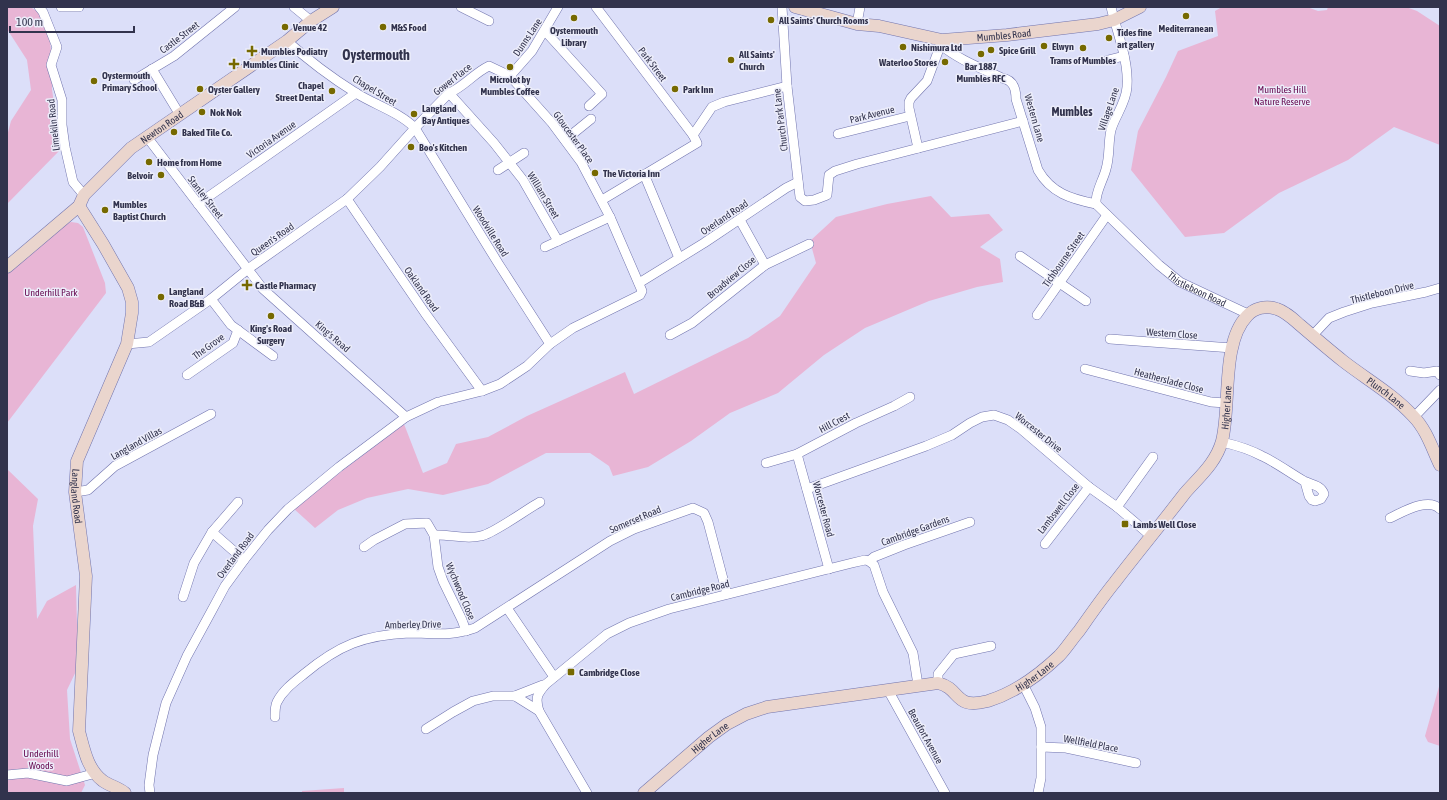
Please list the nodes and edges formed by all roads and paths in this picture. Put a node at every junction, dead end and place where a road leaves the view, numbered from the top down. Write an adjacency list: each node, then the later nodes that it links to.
1 (39, 7): 48 (street, Limekiln Road)
2 (61, 7): 3 (street)
3 (79, 7)
4 (235, 7): 24 (street, Castle Street)
5 (294, 7): 16 (street)
6 (332, 7): 16 (main road, Newton Road)
7 (461, 7): 17 (street)
8 (558, 7): 19 (street, Dunns Lane)
9 (596, 7): 36 (street, Park Street)
10 (782, 7): 27 (street, Church Park Lane)
11 (795, 7): 18 (main road, Mumbles Road)
12 (860, 7): 18 (street)
13 (1111, 7): 15 (street, Village Lane)
14 (1140, 7): 15 (main road, Mumbles Road)
15 (1114, 20): 21 (main road, Mumbles Road); 22 (street, Village Lane)
16 (311, 21): 20 (main road, Newton Road)
17 (489, 21)
18 (857, 24): 21 (main road, Mumbles Road)
19 (545, 31): 25 (street, Dunns Lane); 30 (street)
20 (287, 41): 28 (street, Chapel Street); 31 (main road, Newton Road)
21 (942, 42): 32 (street); 34 (street, Western Lane)
22 (1124, 56): 23 (street); 50 (street, Village Lane)
23 (1108, 60)
24 (152, 69): 26 (street, Castle Street); 31 (street)
25 (510, 76): 29 (street, Gower Place); 39 (street, Gloucester Place)
26 (134, 80)
27 (787, 86): 36 (street); 45 (street, Church Park Lane)
28 (356, 93): 35 (street, Chapel Street); 49 (street, Victoria Avenue)
29 (448, 93): 35 (street, Gower Place); 42 (street, William Street)
30 (589, 106)
31 (180, 115): 38 (main road, Newton Road)
32 (910, 116): 37 (street, Park Avenue); 40 (street)
33 (591, 119): 39 (street)
34 (1023, 121): 40 (street); 50 (street, Western Lane)
35 (415, 128): 46 (street, Queen's Road); 74 (street, Woodville Road)
36 (693, 134): 44 (street)
37 (838, 134)
38 (147, 137): 48 (main road, Newton Road); 49 (street, Stanley Street)
39 (565, 140): 47 (street, Gloucester Place)
40 (918, 148): 45 (street)
41 (524, 153): 42 (street)
42 (510, 162): 43 (street); 54 (street, William Street)
43 (498, 170)
44 (644, 174): 47 (street); 58 (street)
45 (798, 182): 53 (street, Overland Road)
46 (347, 199): 61 (street, Queen's Road); 81 (street, Oakland Road)
47 (602, 200): 52 (street, Gloucester Place)
48 (81, 201): 60 (main road, Newton Road); 73 (main road, Langland Road)
49 (198, 204): 61 (street, Stanley Street)
50 (1096, 204): 51 (street, Thistleboon Road)
51 (1107, 215): 63 (street, Tichbourne Street); 67 (street, Thistleboon Road)
52 (610, 217): 54 (street); 62 (street, Gloucester Place)
53 (740, 220): 58 (street, Overland Road); 59 (street, Broadview Close)
54 (558, 241): 56 (street)
55 (809, 244): 59 (street)
56 (545, 246)
57 (1020, 256): 63 (street)
58 (679, 258): 62 (street, Overland Road)
59 (765, 265): 70 (street, Broadview Close)
60 (7, 267)
61 (248, 269): 65 (street, Queen's Road); 86 (street, King's Road)
62 (639, 283): 74 (street, Overland Road)
63 (1059, 283): 66 (street); 68 (street, Tichbourne Street)
64 (1440, 288): 71 (street, Thistleboon Drive)
65 (211, 299): 69 (street, The Grove); 73 (street, Queen's Road)
66 (1086, 301)
67 (1248, 314): 71 (main road); 75 (main road, Higher Lane)
68 (1037, 315)
69 (238, 330): 76 (street, The Grove); 79 (street, The Grove)
70 (670, 335)
71 (1313, 335): 87 (main road, Plunch Lane)
72 (1110, 339): 75 (street, Western Close)
73 (127, 344): 96 (main road, Langland Road)
74 (550, 344): 81 (street, Overland Road)
75 (1232, 348): 84 (main road, Higher Lane)
76 (274, 356)
77 (1085, 369): 84 (street, Heatherslade Close)
78 (1410, 370): 80 (street)
79 (187, 374)
80 (1440, 375)
81 (482, 390): 86 (street, Overland Road)
82 (1440, 390): 87 (street)
83 (910, 397): 89 (street, Hill Crest)
84 (1226, 403): 88 (main road, Higher Lane)
85 (211, 414): 96 (street, Langland Villas)
86 (406, 417): 108 (street, Overland Road)
87 (1414, 417): 92 (main road, Plunch Lane)
88 (1222, 442): 93 (street); 105 (main road, Higher Lane)
89 (797, 454): 91 (street, Hill Crest); 95 (street, Worcester Road)
90 (1153, 457): 99 (street)
91 (766, 462)
92 (1440, 465)
93 (1305, 482)
94 (1089, 487): 95 (street, Worcester Drive); 99 (street, Worcester Drive); 106 (street, Lambswell Close)
95 (807, 489): 110 (street, Worcester Road)
96 (75, 492): 129 (main road, Langland Road)
97 (238, 502): 103 (street)
98 (540, 502): 104 (street)
99 (1117, 507): 105 (street, Worcester Drive)
100 (1440, 509): 101 (street)
101 (1390, 518)
102 (970, 522): 109 (street, Cambridge Gardens)
103 (212, 532): 108 (street); 112 (street)
104 (434, 536): 107 (street); 114 (street, Wychwood Close)
105 (1151, 536): 119 (main road, Higher Lane)
106 (1045, 544)
107 (364, 547)
108 (244, 560): 132 (street, Overland Road)
109 (869, 561): 110 (street, Cambridge Road); 120 (street)
110 (828, 569): 111 (street, Cambridge Road)
111 (727, 594): 113 (street, Somerset Road); 116 (street, Cambridge Road)
112 (183, 597)
113 (507, 608): 114 (street, Somerset Road); 116 (street)
114 (466, 631): 124 (street, Amberley Drive)
115 (991, 646): 117 (street)
116 (554, 677): 118 (street, Cambridge Road)
117 (938, 683): 119 (main road, Higher Lane); 120 (main road, Higher Lane)
118 (546, 684): 122 (street); 123 (street, Cambridge Road)
119 (1023, 684): 126 (street)
120 (918, 686): 121 (main road, Higher Lane)
121 (888, 690): 134 (main road, Higher Lane); 135 (street, Beaufort Avenue)
122 (515, 696): 123 (street); 125 (street)
123 (539, 711): 133 (street, Cambridge Road)
124 (274, 717)
125 (426, 729)
126 (1040, 747): 127 (street, Wellfield Place); 136 (street)
127 (1136, 763)
128 (7, 775): 129 (street)
129 (100, 777): 130 (main road, Langland Road); 131 (main road)
130 (107, 793)
131 (125, 793)
132 (150, 793)
133 (587, 793)
134 (644, 793)
135 (945, 793)
136 (1038, 793)

